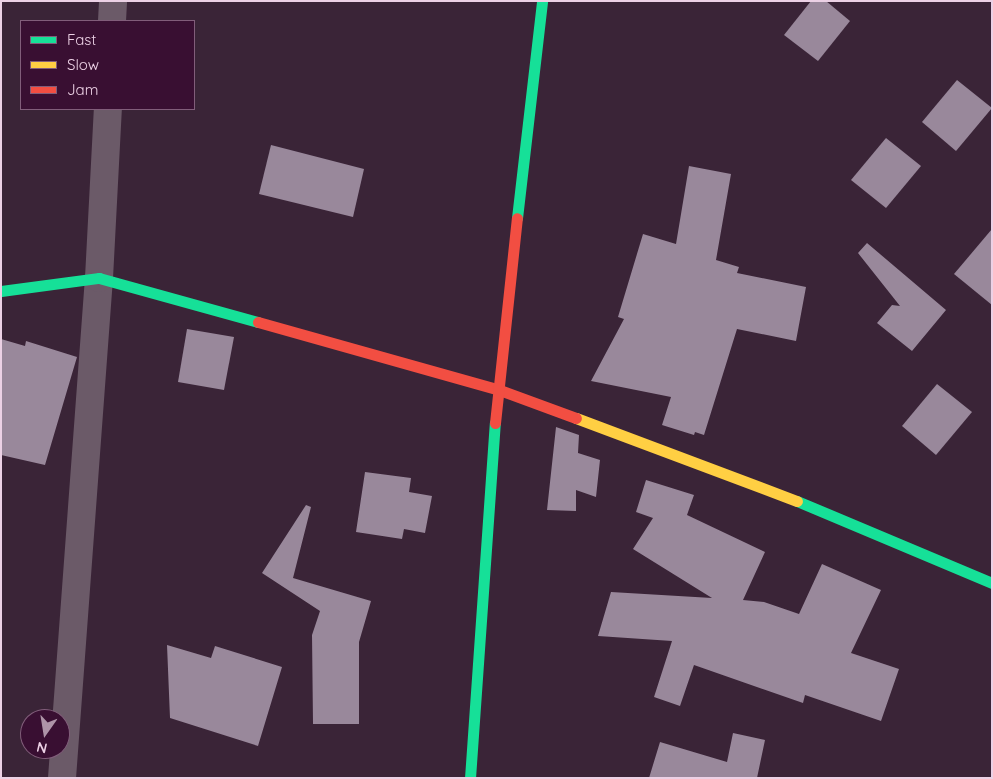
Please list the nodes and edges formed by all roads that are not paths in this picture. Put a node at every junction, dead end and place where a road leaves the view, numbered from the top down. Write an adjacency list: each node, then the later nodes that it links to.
1 (113, 1): 3 (street)
2 (542, 1): 7 (street)
3 (112, 20)
4 (108, 110): 5 (street)
5 (99, 278): 6 (street); 7 (street); 9 (street)
6 (1, 290)
7 (496, 389): 8 (street); 10 (street)
8 (992, 583)
9 (62, 778)
10 (470, 778)

